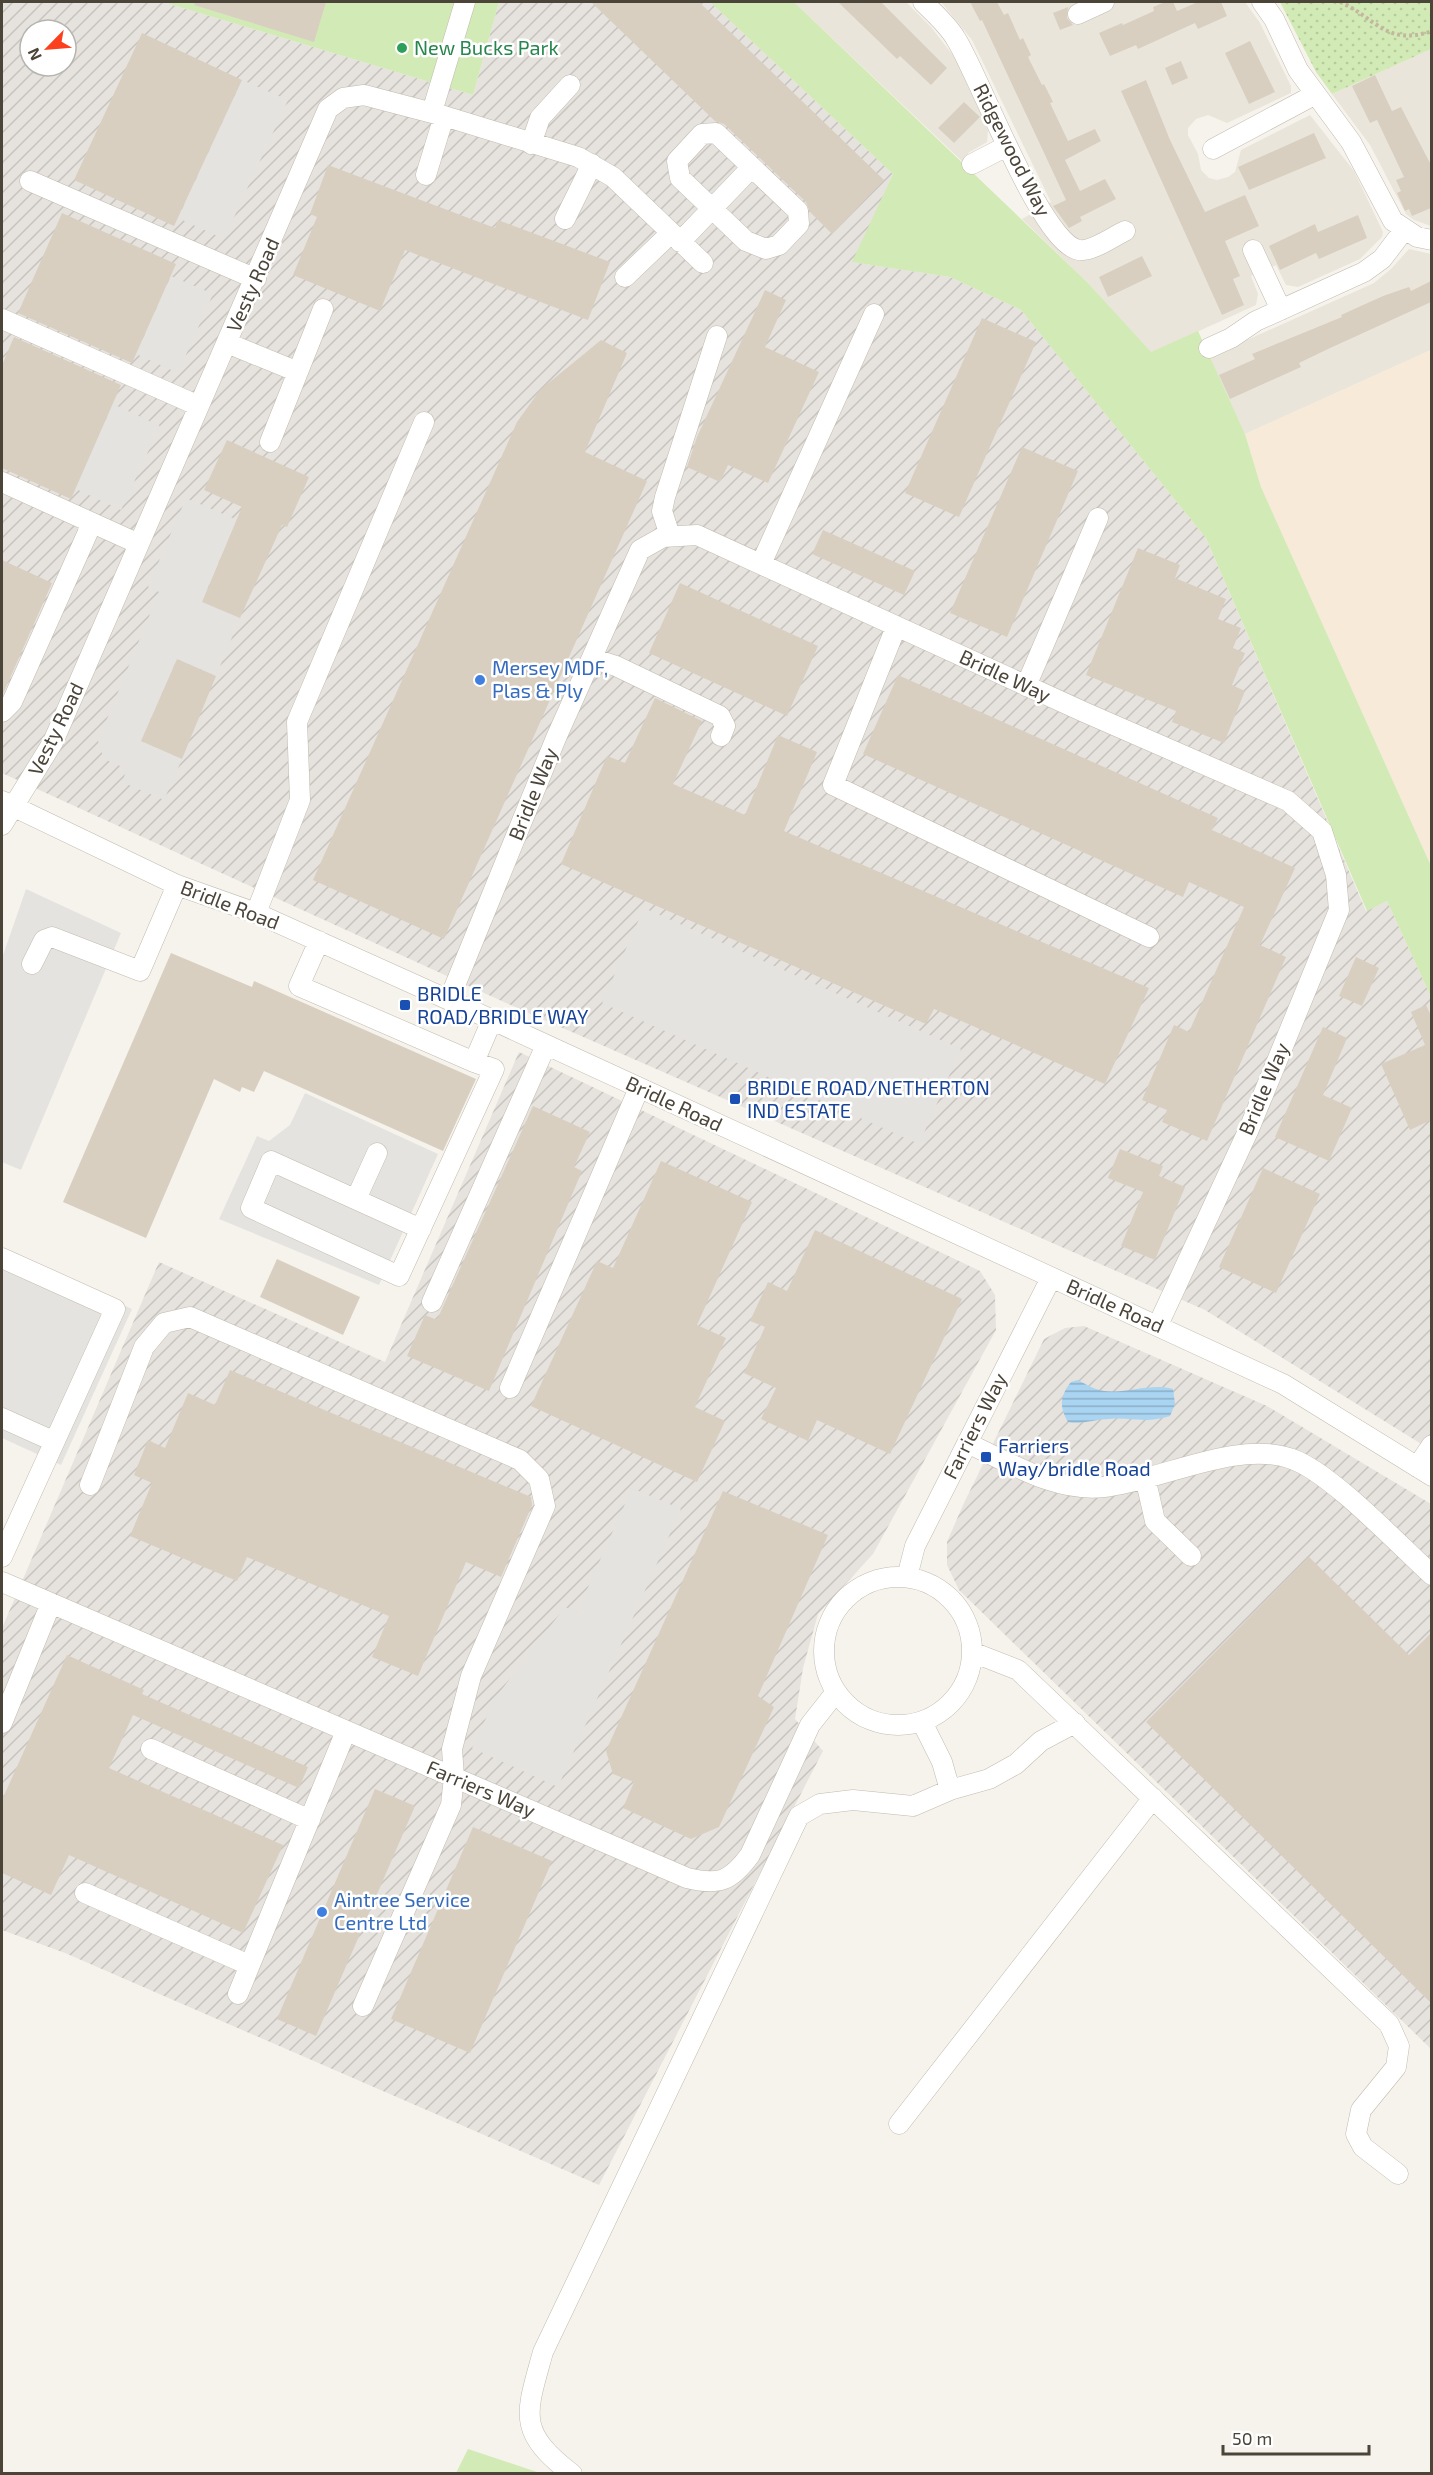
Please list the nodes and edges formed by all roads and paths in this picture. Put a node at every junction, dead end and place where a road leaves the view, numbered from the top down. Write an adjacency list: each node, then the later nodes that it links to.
1 (465, 2): 10 (street)
2 (923, 2): 12 (street, Ridgewood Way)
3 (1104, 2): 6 (street)
4 (1262, 2): 9 (street)
5 (1340, 2): 7 (path)
6 (1078, 14)
7 (1431, 31)
8 (570, 85): 11 (street)
9 (1314, 95): 13 (street); 21 (street)
10 (438, 114): 11 (street, Vesty Road); 17 (street); 28 (street, Vesty Road)
11 (531, 144): 14 (street, Vesty Road)
12 (1008, 146): 15 (street); 22 (street, Ridgewood Way)
13 (1213, 149)
14 (592, 164): 20 (street); 23 (street, Vesty Road)
15 (972, 164)
16 (752, 167): 19 (street); 19 (street); 19 (street)
17 (426, 175)
18 (30, 181): 28 (street)
19 (714, 209): 23 (street)
20 (565, 219)
21 (1404, 230): 24 (street); 30 (street)
22 (1125, 231)
23 (676, 237): 26 (street, Vesty Road); 27 (street)
24 (1431, 240)
25 (1253, 250): 30 (street)
26 (703, 263)
27 (625, 278)
28 (256, 279): 34 (street, Vesty Road)
29 (323, 309): 36 (street)
30 (1281, 310): 35 (street)
31 (874, 314): 45 (street)
32 (2, 319): 37 (street)
33 (717, 336): 43 (street)
34 (227, 343): 36 (street); 37 (street, Vesty Road)
35 (1209, 348)
36 (298, 372): 39 (street)
37 (199, 406): 44 (street, Vesty Road)
38 (424, 422): 54 (street)
39 (270, 442)
40 (2, 482): 42 (street)
41 (1098, 518): 48 (street)
42 (92, 523): 44 (street); 49 (street)
43 (670, 536): 45 (street, Bridle Way); 47 (street, Bridle Way)
44 (139, 544): 51 (street, Vesty Road)
45 (761, 564): 46 (street, Bridle Way)
46 (896, 627): 48 (street, Bridle Way); 55 (street)
47 (594, 659): 50 (street); 58 (street, Bridle Way)
48 (1026, 686): 69 (street, Bridle Way)
49 (2, 712)
50 (721, 736)
51 (8, 804): 52 (street, Vesty Road); 53 (street, Bridle Road)
52 (2, 825)
53 (177, 885): 54 (street, Bridle Road); 57 (street)
54 (256, 913): 56 (street, Bridle Road)
55 (1149, 937)
56 (319, 941): 58 (street, Bridle Road); 61 (street)
57 (32, 964)
58 (449, 1000): 59 (street, Bridle Road)
59 (492, 1020): 60 (street, Bridle Road); 61 (street)
60 (546, 1045): 62 (street, Bridle Road); 68 (street)
61 (474, 1062): 65 (street)
62 (639, 1088): 67 (street, Bridle Road); 70 (street)
63 (377, 1153): 64 (street)
64 (356, 1199): 65 (street); 65 (street)
65 (420, 1228)
66 (2, 1258): 72 (street)
67 (1050, 1278): 69 (street, Bridle Road); 73 (street, Farriers Way)
68 (432, 1302)
69 (1158, 1325): 75 (street, Bridle Road)
70 (510, 1388)
71 (2, 1418): 72 (street)
72 (53, 1441): 79 (street)
73 (967, 1443): 76 (street); 81 (street, Farriers Way)
74 (1431, 1446): 75 (street)
75 (1424, 1472)
76 (1145, 1477): 78 (street); 80 (street)
77 (90, 1485): 91 (street)
78 (1191, 1556)
79 (2, 1557)
80 (1431, 1575)
81 (907, 1577): 84 (street); 85 (street)
82 (2, 1582): 83 (street, Farriers Way)
83 (44, 1600): 86 (street); 89 (street, Farriers Way)
84 (972, 1652): 87 (street); 88 (street)
85 (836, 1692): 87 (street); 91 (street, Farriers Way)
86 (2, 1722)
87 (922, 1722): 92 (street)
88 (1075, 1723): 92 (street); 93 (street)
89 (346, 1731): 91 (street, Farriers Way); 94 (street)
90 (151, 1749): 94 (street)
91 (454, 1778): 98 (street)
92 (950, 1790): 101 (street)
93 (1153, 1798): 99 (street); 100 (street)
94 (309, 1820): 96 (street)
95 (86, 1893): 96 (street)
96 (249, 1965): 97 (street)
97 (238, 1994)
98 (363, 2006)
99 (899, 2124)
100 (1398, 2174)
101 (572, 2474)

